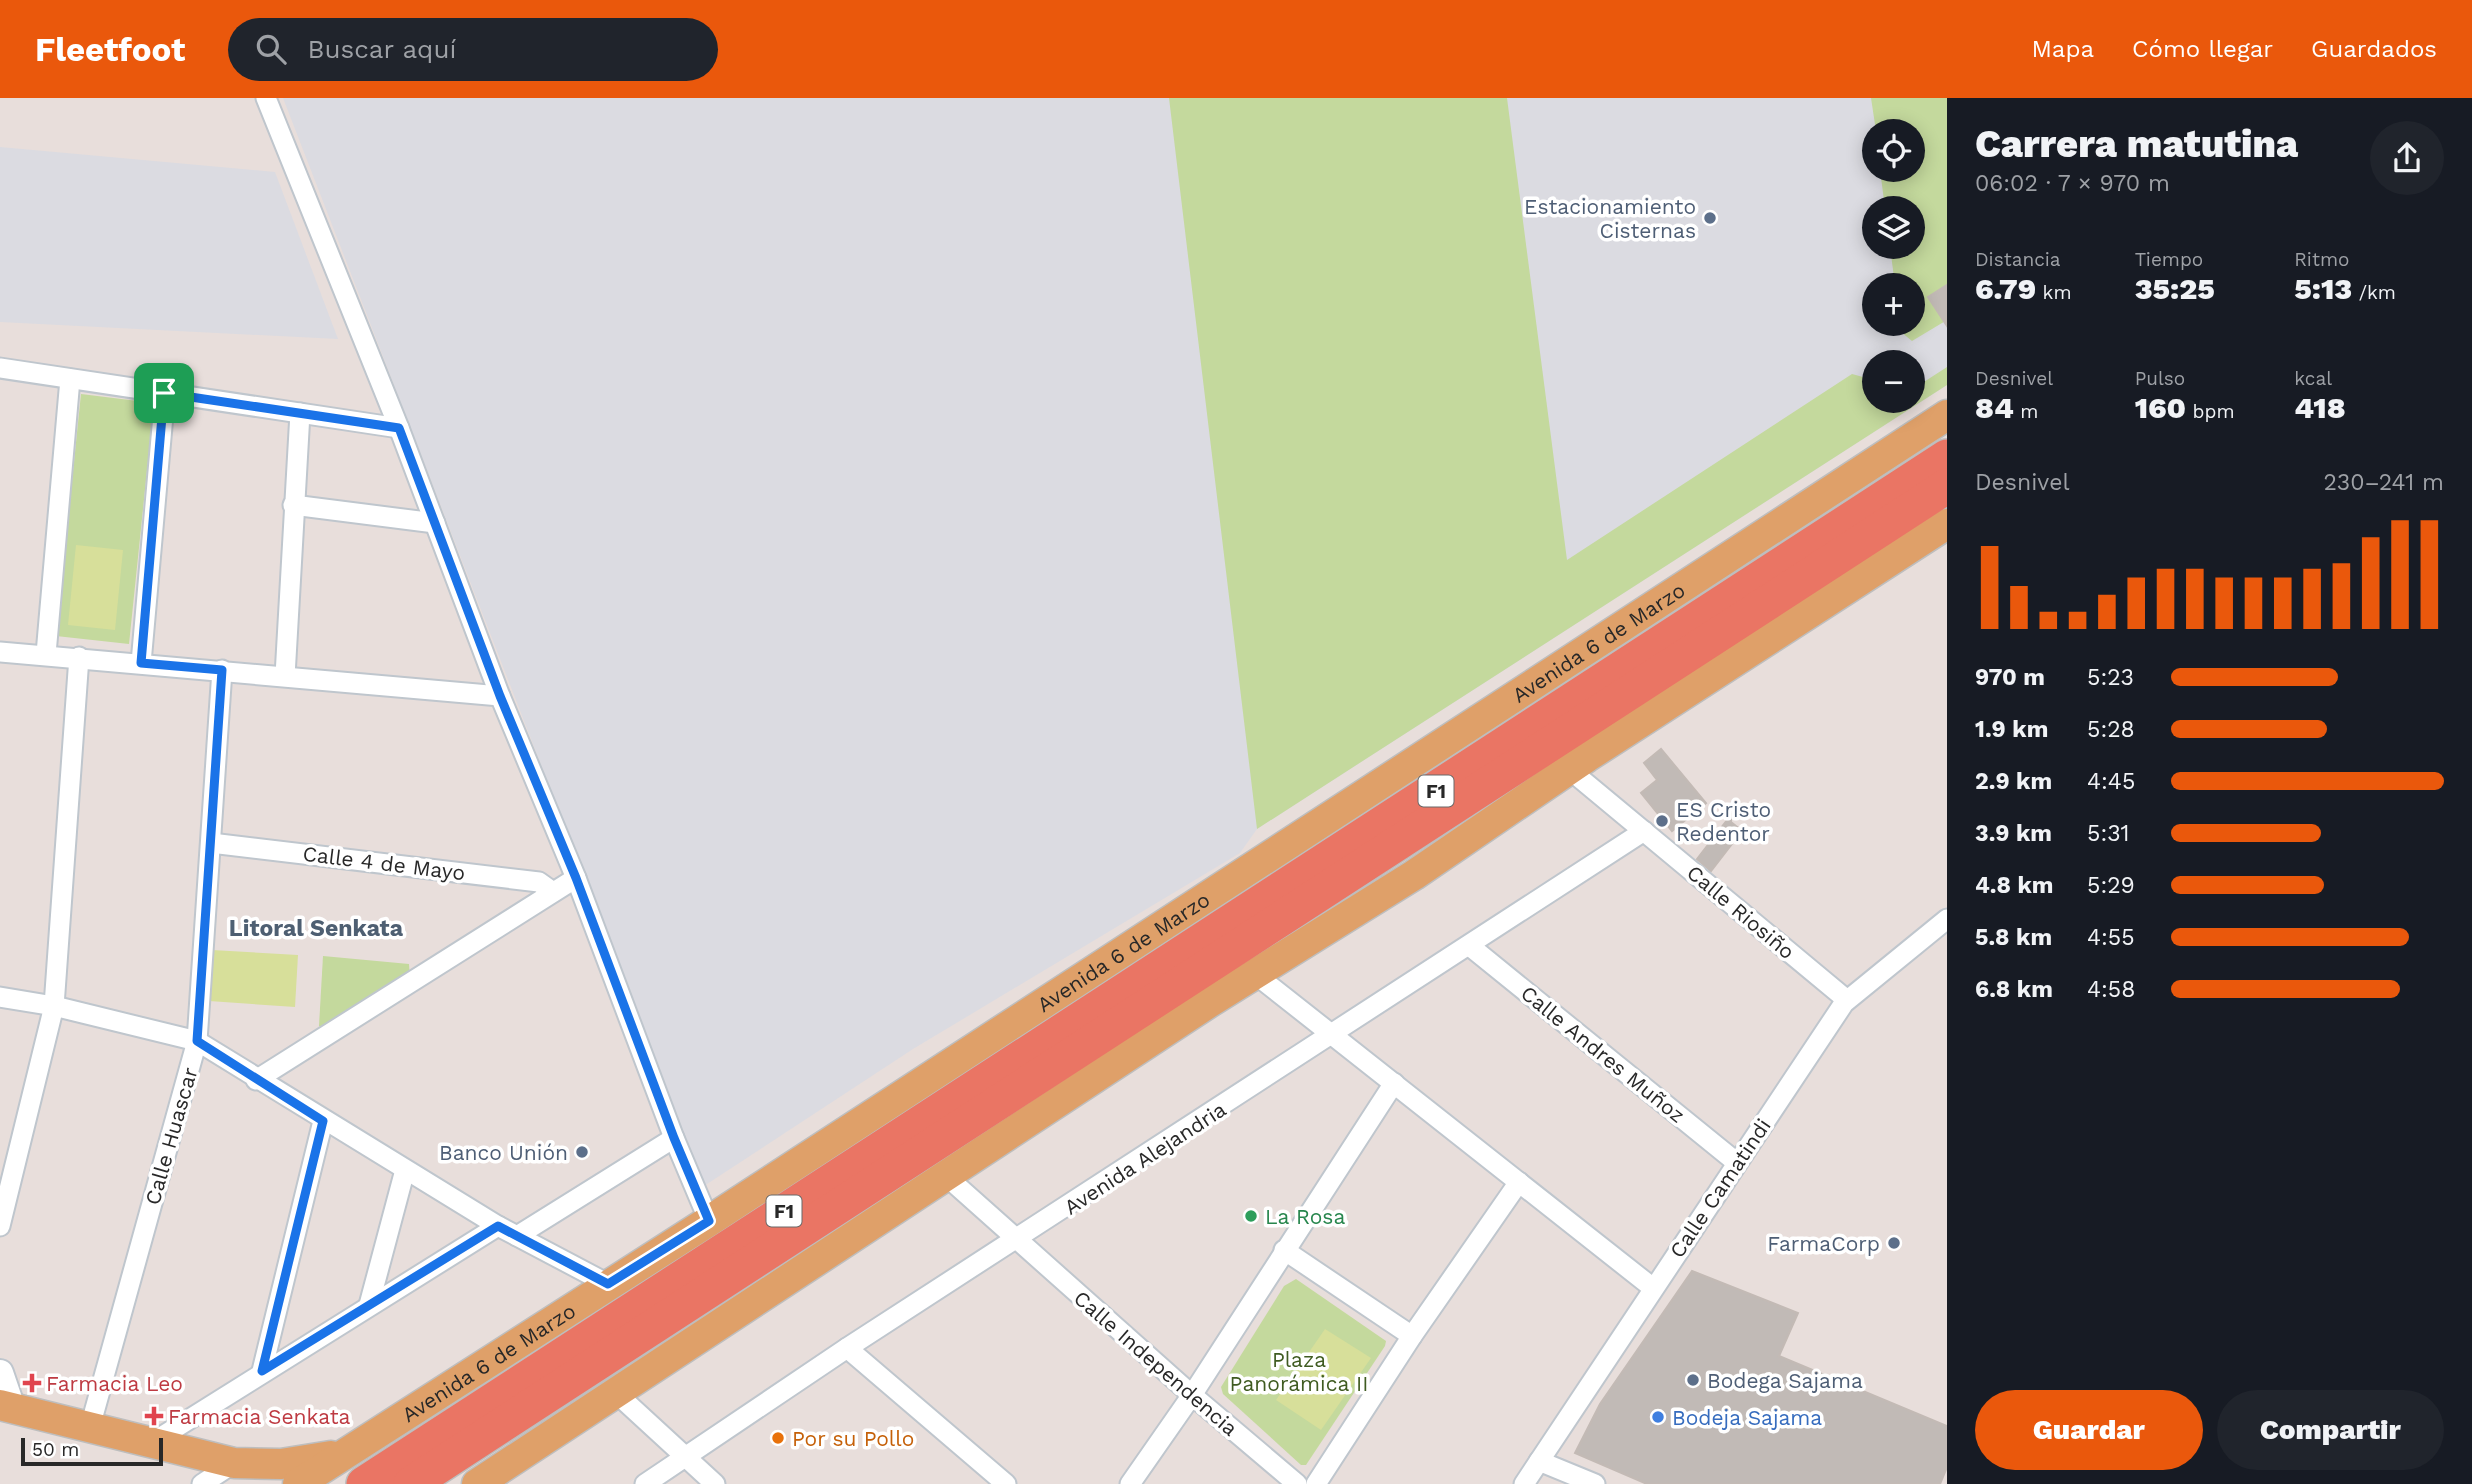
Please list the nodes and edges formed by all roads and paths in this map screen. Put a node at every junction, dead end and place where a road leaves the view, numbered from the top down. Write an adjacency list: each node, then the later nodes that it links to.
1 (265, 98): 7 (street)
2 (0, 368): 3 (street)
3 (69, 379): 4 (street); 14 (street)
4 (164, 393): 5 (street); 16 (street)
5 (300, 413): 7 (street); 10 (street)
6 (1947, 415): 41 (main road, Avenida 6 de Marzo)
7 (399, 428): 11 (street)
8 (1947, 457): 62 (highway, Avenida 6 de Marzo / F1)
9 (1947, 486): 62 (highway, Avenida 6 de Marzo / F1)
10 (293, 505): 11 (street); 18 (street)
11 (435, 523): 19 (street)
12 (1947, 524): 20 (main road)
13 (0, 652): 14 (street)
14 (46, 654): 15 (street)
15 (79, 657): 16 (street); 30 (street)
16 (141, 663): 17 (street)
17 (222, 670): 18 (street); 22 (street, Calle Huascar)
18 (285, 676): 19 (street)
19 (500, 696): 23 (street)
20 (1570, 770): 21 (street, Calle Riosiño); 27 (main road)
21 (1644, 831): 26 (street, Avenida Alejandria); 29 (street, Calle Riosiño)
22 (211, 843): 24 (street, Calle 4 de Mayo); 32 (street, Calle Huascar)
23 (576, 878): 24 (street); 36 (street)
24 (553, 892): 33 (street)
25 (1947, 919): 29 (street, Calle Camatindi)
26 (1471, 947): 31 (street, Avenida Alejandria); 37 (street, Calle Andres Muñoz)
27 (1255, 974): 31 (street); 39 (main road)
28 (0, 997): 30 (street)
29 (1847, 1000): 37 (street, Calle Camatindi)
30 (54, 1006): 32 (street); 42 (street)
31 (1333, 1036): 34 (street); 45 (street, Avenida Alejandria)
32 (197, 1041): 33 (street); 57 (street, Calle Huascar)
33 (256, 1080): 35 (street)
34 (1394, 1083): 40 (street); 46 (street)
35 (323, 1121): 38 (street); 52 (street)
36 (674, 1138): 41 (street); 44 (street)
37 (1736, 1162): 48 (street, Calle Camatindi)
38 (405, 1170): 43 (street); 49 (street)
39 (946, 1176): 45 (street, Calle Independencia); 54 (main road)
40 (1519, 1182): 48 (street); 50 (street)
41 (709, 1221): 47 (main road, Avenida 6 de Marzo)
42 (0, 1226)
43 (498, 1226): 44 (street); 49 (street)
44 (517, 1236): 47 (street)
45 (1017, 1240): 51 (street, Avenida Alejandria); 55 (street, Calle Independencia)
46 (1284, 1251): 50 (street); 55 (street)
47 (608, 1284): 59 (main road, Avenida 6 de Marzo)
48 (1653, 1288): 61 (street, Calle Camatindi)
49 (369, 1305): 52 (street)
50 (1412, 1336): 72 (street)
51 (847, 1348): 60 (street, Avenida Alejandria); 69 (street)
52 (262, 1371): 58 (street)
53 (0, 1373): 56 (street)
54 (615, 1393): 60 (street); 66 (main road)
55 (1192, 1395): 70 (street); 71 (street, Calle Independencia)
56 (6, 1406): 57 (main road)
57 (90, 1427): 58 (main road)
58 (153, 1442): 63 (main road)
59 (352, 1448): 63 (main road); 64 (main road, Avenida 6 de Marzo)
60 (684, 1458): 67 (street, Avenida Alejandria); 68 (street)
61 (1539, 1461): 73 (street, Calle Camatindi); 74 (street)
62 (414, 1472): 65 (highway, Avenida 6 de Marzo / F1)
63 (217, 1477)
64 (298, 1484)
65 (364, 1484)
66 (477, 1484)
67 (645, 1484)
68 (715, 1484)
69 (1006, 1484)
70 (1130, 1484)
71 (1297, 1484)
72 (1316, 1484)
73 (1524, 1484)
74 (1595, 1484)

